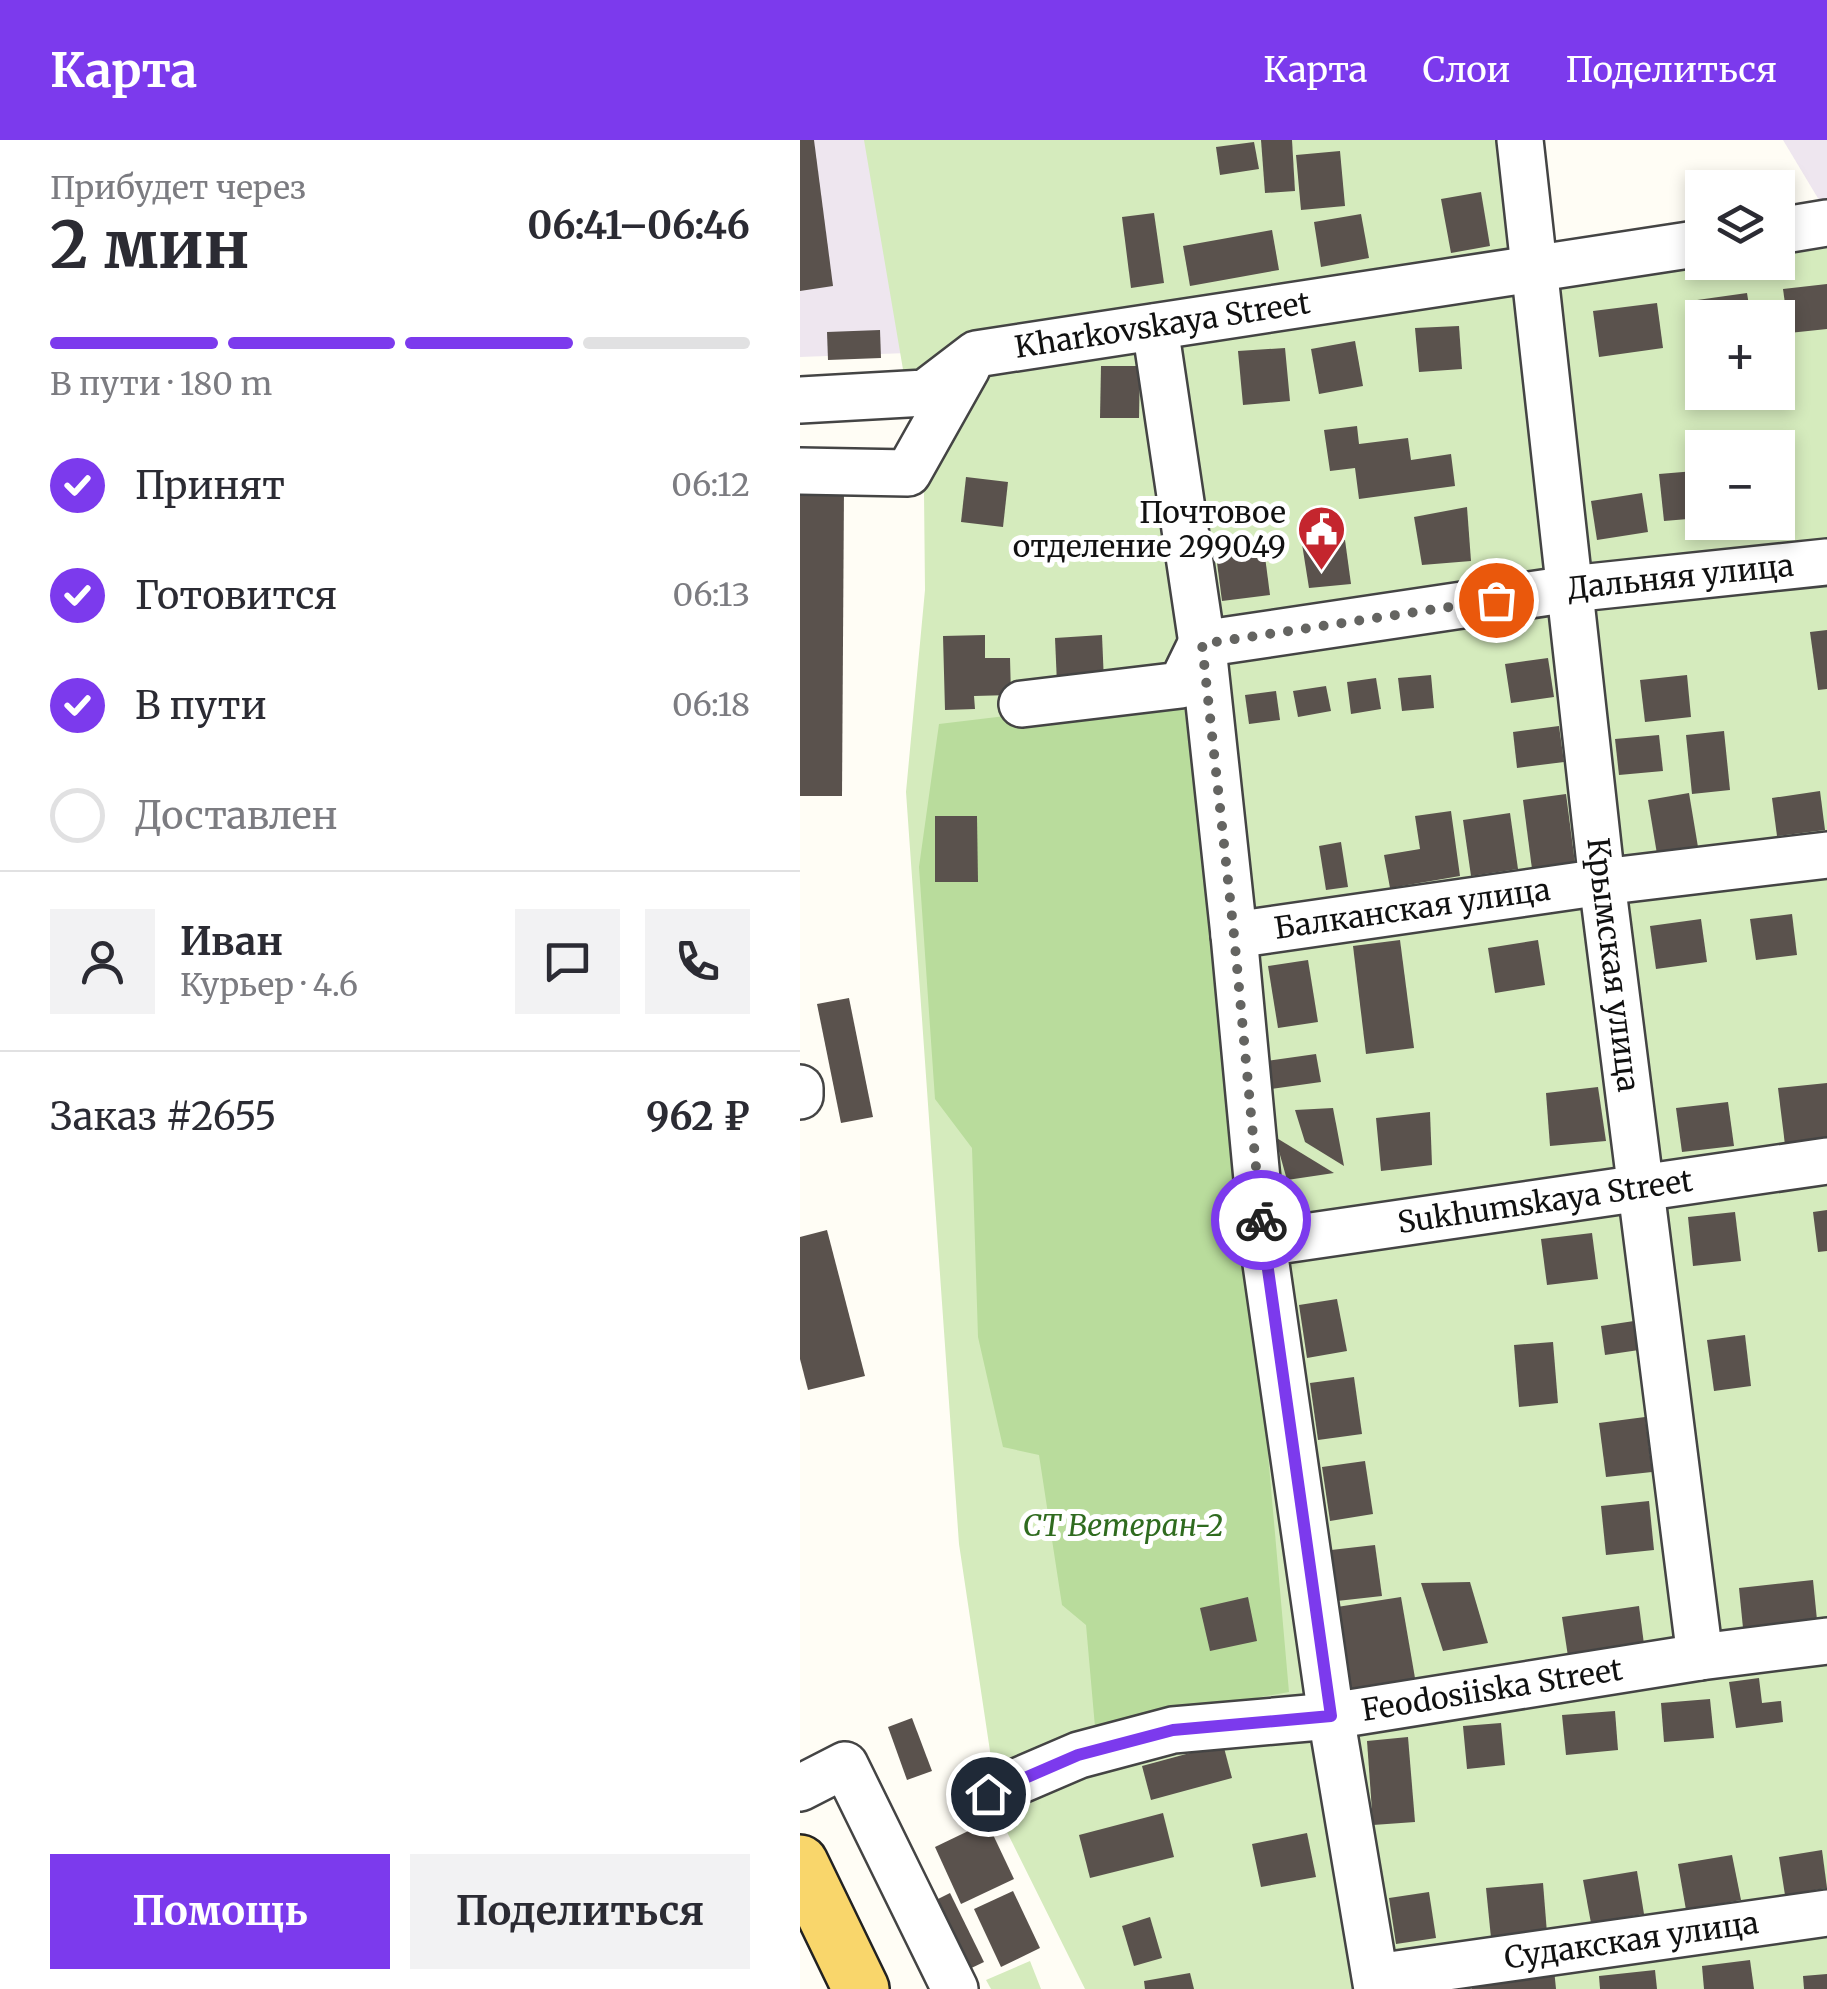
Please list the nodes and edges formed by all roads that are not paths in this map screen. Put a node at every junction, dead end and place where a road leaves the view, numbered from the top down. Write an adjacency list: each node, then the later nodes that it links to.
1 (1520, 140): 5 (street, Крымская улица)
2 (1827, 223): 3 (street)
3 (1795, 228)
4 (1685, 246): 5 (street, Kharkovskaya Street)
5 (1535, 270): 6 (street, Kharkovskaya Street); 11 (street, Крымская улица)
6 (1155, 327): 7 (street, Kharkovskaya Street); 12 (street)
7 (976, 354): 8 (street, Kharkovskaya Street); 9 (street)
8 (800, 400)
9 (800, 471)
10 (1827, 562): 11 (street, Дальняя улица)
11 (1570, 589): 12 (street, Дальняя улица); 15 (street, Крымская улица)
12 (1202, 644): 13 (street); 16 (street)
13 (1022, 704)
14 (1827, 854): 15 (street, Балканская улица)
15 (1602, 882): 16 (street, Балканская улица); 20 (street, Крымская улица)
16 (1234, 935): 21 (street)
17 (800, 1088): 18 (street)
18 (800, 1096)
19 (1827, 1160): 20 (street, Sukhumskaya Street)
20 (1640, 1187): 21 (street, Sukhumskaya Street); 23 (street, Крымская улица)
21 (1263, 1243): 24 (street)
22 (1827, 1641): 23 (street, Feodosiiska Street)
23 (1700, 1657): 24 (street, Feodosiiska Street)
24 (1331, 1716): 26 (street, Feodosiiska Street); 29 (street)
25 (800, 1788): 31 (street)
26 (988, 1794)
27 (800, 1863): 30 (main road)
28 (1827, 1913): 29 (street, Судакская улица)
29 (1376, 1983)
30 (862, 1989)
31 (956, 1989)

